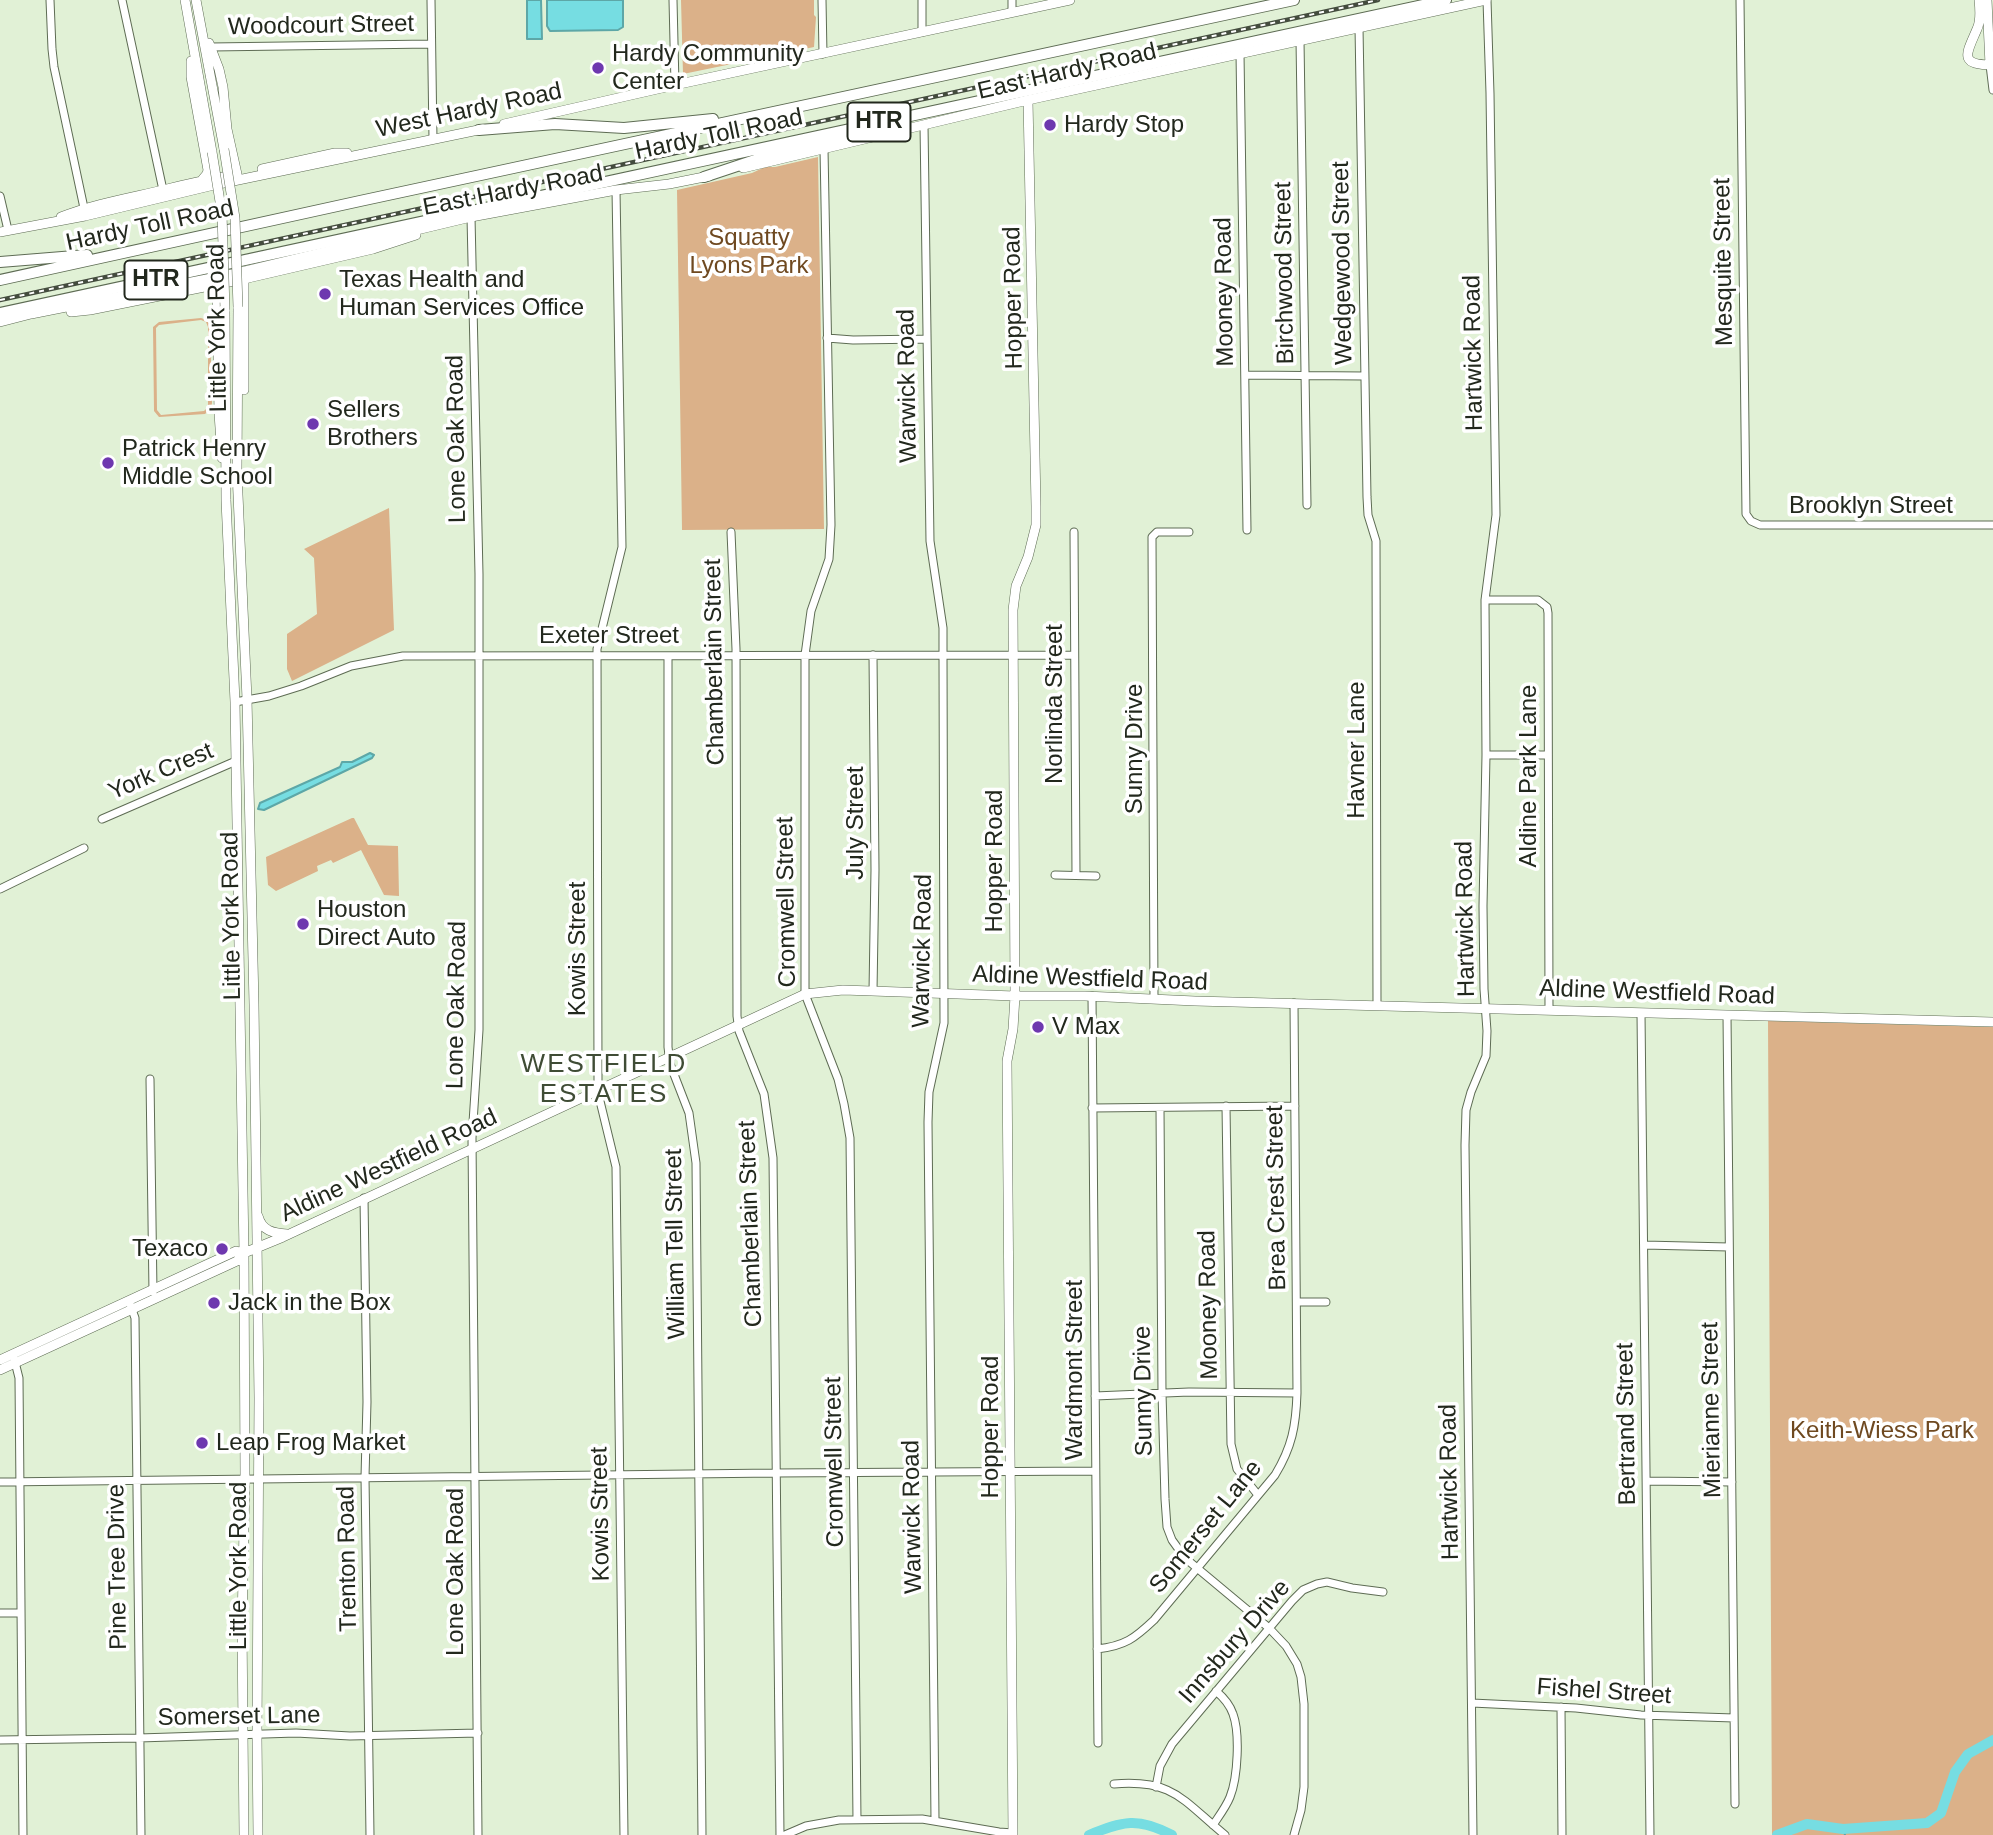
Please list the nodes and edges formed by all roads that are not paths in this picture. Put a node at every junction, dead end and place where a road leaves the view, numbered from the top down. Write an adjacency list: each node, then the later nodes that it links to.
1 (50, 0): 47 (street)
2 (122, 0): 44 (street)
3 (185, 0): 21 (main road, Little York Road)
4 (196, 0): 19 (main road, Little York Road)
5 (431, 0): 23 (street)
6 (673, 0): 28 (street)
7 (822, 0): 26 (street)
8 (922, 0): 20 (street)
9 (1012, 0): 17 (street)
10 (1070, 0): 17 (main road, West Hardy Road)
11 (1294, 0): 32 (highway, Hardy Toll Road / HTR)
12 (1446, 0): 31 (highway, Hardy Toll Road / HTR)
13 (1486, 0): 18 (main road, East Hardy Road); 78 (street, Hartwick Road)
14 (1740, 0): 72 (street, Mesquite Street)
15 (1979, 0): 27 (main road)
16 (1987, 0): 27 (main road)
17 (1012, 12): 20 (main road, West Hardy Road)
18 (1359, 27): 22 (main road, East Hardy Road); 66 (street, Wedgewood Street)
19 (203, 30): 24 (main road); 37 (main road, Little York Road)
20 (922, 32): 26 (main road, West Hardy Road)
21 (191, 35): 39 (main road); 43 (main road, Little York Road, bridge)
22 (1300, 40): 25 (main road, East Hardy Road); 65 (street, Birchwood Street)
23 (431, 44): 24 (street, Woodcourt Street); 35 (street)
24 (211, 47): 37 (main road)
25 (1240, 53): 30 (main road, East Hardy Road); 64 (street, Mooney Road)
26 (823, 54): 28 (main road, West Hardy Road)
27 (1991, 65): 29 (street)
28 (675, 85): 34 (main road, West Hardy Road)
29 (1993, 90)
30 (1028, 100): 33 (main road, East Hardy Road); 81 (main road, Hopper Road)
31 (938, 110): 40 (highway); 59 (highway, Hardy Toll Road / HTR)
32 (740, 119): 34 (highway); 51 (highway, Hardy Toll Road / HTR)
33 (924, 125): 36 (main road, East Hardy Road); 63 (street, Warwick Road)
34 (479, 130): 35 (main road, West Hardy Road)
35 (433, 139): 38 (main road, West Hardy Road)
36 (824, 149): 40 (main road, East Hardy Road); 62 (street, Cromwell Street)
37 (228, 151): 39 (main road); 41 (main road, Little York Road, bridge)
38 (370, 153): 41 (main road, West Hardy Road); 41 (main road)
39 (207, 163): 42 (main road)
40 (704, 177): 45 (main road, East Hardy Road)
41 (233, 178): 42 (main road); 43 (main road, West Hardy Road, bridge); 54 (main road, Little York Road, bridge)
42 (202, 180): 44 (main road)
43 (218, 184): 49 (main road, West Hardy Road); 53 (main road, Little York Road, bridge)
44 (163, 190): 47 (main road)
45 (616, 190): 48 (main road, East Hardy Road); 82 (street, Kowis Street)
46 (0, 196): 50 (street)
47 (84, 208): 49 (main road)
48 (471, 218): 54 (main road, East Hardy Road); 54 (main road); 88 (street, Lone Oak Road)
49 (40, 224): 50 (main road, West Hardy Road)
50 (4, 231)
51 (156, 247): 52 (highway); 55 (highway, Hardy Toll Road / HTR)
52 (0, 262)
53 (223, 276): 54 (main road, East Hardy Road, bridge); 58 (main road, Little York Road, bridge); 60 (main road, East Hardy Road)
54 (241, 276): 56 (main road); 57 (main road); 67 (main road, Little York Road, bridge)
55 (0, 280)
56 (209, 286): 58 (main road); 60 (main road)
57 (245, 299): 58 (main road); 67 (main road)
58 (221, 307): 68 (main road, Little York Road)
59 (0, 313)
60 (31, 314): 61 (main road, East Hardy Road)
61 (0, 322)
62 (827, 338): 63 (street); 84 (street, Cromwell Street)
63 (927, 339): 86 (street, Warwick Road)
64 (1245, 375): 65 (street); 74 (street, Mooney Road)
65 (1306, 376): 66 (street); 71 (street, Birchwood Street)
66 (1364, 376): 70 (street, Wedgewood Street)
67 (237, 472): 69 (main road, Little York Road)
68 (226, 486): 69 (main road); 80 (main road, Little York Road)
69 (238, 487): 79 (main road, Little York Road)
70 (1367, 498): 110 (street, Havner Lane)
71 (1307, 505)
72 (1751, 521): 73 (street, Brooklyn Street)
73 (1993, 525)
74 (1247, 530)
75 (731, 532): 83 (street, Chamberlain Street)
76 (1074, 532): 87 (street, Norlinda Street)
77 (1189, 532): 108 (street, Sunny Drive)
78 (1485, 600): 92 (street, Hartwick Road); 93 (street, Aldine Park Lane)
79 (245, 621): 80 (main road); 90 (main road, Little York Road)
80 (231, 622): 91 (main road, Little York Road)
81 (1014, 654): 86 (street, Exeter Street); 87 (street, Exeter Street); 106 (main road, Hopper Road)
82 (597, 655): 88 (street, Exeter Street); 89 (street, Exeter Street); 119 (street, Kowis Street)
83 (736, 655): 84 (street, Exeter Street); 89 (street, Exeter Street); 116 (street, Chamberlain Street)
84 (805, 655): 85 (street, Exeter Street); 104 (street, Cromwell Street)
85 (873, 655): 86 (street, Exeter Street); 103 (street, July Street)
86 (943, 655): 105 (street, Warwick Road)
87 (1074, 655): 98 (street, Norlinda Street)
88 (479, 656): 90 (street, Exeter Street); 124 (street, Lone Oak Road)
89 (668, 656): 117 (street, William Tell Street)
90 (247, 699): 91 (street, Exeter Street); 101 (main road, Little York Road)
91 (235, 702): 94 (main road, Little York Road)
92 (1486, 755): 93 (street); 111 (street, Hartwick Road)
93 (1548, 755): 112 (street, Aldine Park Lane)
94 (236, 761): 95 (street, York Crest); 102 (main road, Little York Road)
95 (102, 819)
96 (83, 848): 100 (street)
97 (1055, 875): 98 (street)
98 (1076, 875): 99 (street)
99 (1096, 876)
100 (0, 889)
101 (253, 970): 102 (main road); 126 (main road, Little York Road)
102 (239, 971): 131 (main road, Little York Road)
103 (873, 991): 104 (main road, Aldine Westfield Road); 105 (main road, Aldine Westfield Road)
104 (805, 994): 116 (main road, Aldine Westfield Road); 147 (street, Cromwell Street)
105 (944, 994): 106 (main road, Aldine Westfield Road); 148 (street, Warwick Road)
106 (1015, 996): 107 (main road, Aldine Westfield Road); 145 (main road, Hopper Road)
107 (1092, 996): 108 (main road, Aldine Westfield Road); 122 (street, Wardmont Street)
108 (1154, 999): 109 (main road, Aldine Westfield Road)
109 (1294, 1003): 110 (main road, Aldine Westfield Road); 121 (street, Brea Crest Street)
110 (1377, 1005): 111 (main road, Aldine Westfield Road)
111 (1486, 1008): 112 (main road, Aldine Westfield Road); 169 (street, Hartwick Road)
112 (1549, 1010): 113 (main road, Aldine Westfield Road)
113 (1641, 1013): 114 (main road, Aldine Westfield Road); 128 (street, Bertrand Street)
114 (1727, 1015): 115 (main road, Aldine Westfield Road); 129 (street, Mierianne Street)
115 (1993, 1022)
116 (738, 1023): 117 (main road, Aldine Westfield Road); 149 (street, Chamberlain Street)
117 (669, 1056): 119 (main road, Aldine Westfield Road); 150 (street, William Tell Street)
118 (150, 1079): 134 (street)
119 (598, 1090): 124 (main road, Aldine Westfield Road); 151 (street, Kowis Street)
120 (1226, 1106): 121 (street); 123 (street); 141 (street, Mooney Road)
121 (1295, 1106): 135 (street, Brea Crest Street)
122 (1092, 1108): 123 (street); 144 (street, Wardmont Street)
123 (1160, 1108): 143 (street, Sunny Drive)
124 (472, 1149): 125 (main road, Aldine Westfield Road); 153 (street, Lone Oak Road)
125 (364, 1198): 127 (main road, Aldine Westfield Road); 152 (street, Trenton Road)
126 (256, 1210): 127 (main road); 130 (main road, Little York Road)
127 (289, 1234): 130 (main road, Aldine Westfield Road)
128 (1644, 1245): 129 (street); 157 (street, Bertrand Street)
129 (1729, 1247): 160 (street, Mierianne Street)
130 (257, 1248): 131 (main road, Aldine Westfield Road); 155 (main road, Little York Road)
131 (244, 1253): 132 (main road, Aldine Westfield Road); 133 (main road, Little York Road); 134 (main road, Aldine Westfield Road)
132 (217, 1270): 133 (main road); 134 (main road, Aldine Westfield Road)
133 (243, 1285): 154 (main road, Little York Road)
134 (154, 1294): 137 (main road, Aldine Westfield Road)
135 (1297, 1301): 136 (street); 142 (street, Brea Crest Street)
136 (1326, 1302)
137 (131, 1305): 138 (main road, Aldine Westfield Road); 156 (street, Pine Tree Drive)
138 (14, 1358): 139 (main road, Aldine Westfield Road); 140 (main road, Aldine Westfield Road); 159 (street)
139 (0, 1360)
140 (0, 1370)
141 (1230, 1393): 142 (street); 143 (street); 161 (street, Mooney Road)
142 (1297, 1393): 161 (street, Somerset Lane)
143 (1162, 1394): 144 (street); 162 (street, Sunny Drive)
144 (1095, 1396): 146 (street, Wardmont Street)
145 (1010, 1471): 146 (street); 148 (street); 187 (main road, Hopper Road)
146 (1095, 1471): 167 (street, Wardmont Street)
147 (854, 1472): 148 (street); 149 (street); 184 (street, Cromwell Street)
148 (932, 1472): 185 (street, Warwick Road)
149 (775, 1473): 150 (street); 196 (street, Chamberlain Street)
150 (698, 1474): 151 (street); 195 (street, William Tell Street)
151 (619, 1475): 153 (street); 194 (street, Kowis Street)
152 (365, 1477): 153 (street); 155 (street); 176 (street, Trenton Road)
153 (475, 1477): 173 (street, Lone Oak Road)
154 (245, 1479): 155 (street); 156 (street); 174 (main road, Little York Road)
155 (258, 1479): 175 (main road, Little York Road)
156 (137, 1480): 159 (street); 177 (street, Pine Tree Drive)
157 (1647, 1481): 160 (street); 171 (street, Bertrand Street)
158 (0, 1482): 159 (street)
159 (20, 1482): 165 (street)
160 (1732, 1482): 172 (street, Mierianne Street)
161 (1258, 1495): 162 (street, Somerset Lane)
162 (1197, 1569): 166 (street, Sunny Drive); 167 (street, Somerset Lane)
163 (1383, 1592): 166 (street, Innsbury Drive)
164 (0, 1613): 165 (street)
165 (21, 1613): 179 (street)
166 (1269, 1628): 168 (street, Innsbury Drive); 198 (street)
167 (1097, 1649): 180 (street, Wardmont Street)
168 (1216, 1691): 182 (street, Innsbury Drive); 186 (street)
169 (1472, 1703): 170 (street, Fishel Street); 199 (street, Hartwick Road)
170 (1561, 1707): 171 (street, Fishel Street); 200 (street)
171 (1649, 1715): 172 (street, Fishel Street); 201 (street, Bertrand Street)
172 (1734, 1718): 183 (street, Mierianne Street)
173 (478, 1733): 176 (street, Somerset Lane); 193 (street, Lone Oak Road)
174 (243, 1735): 175 (street, Somerset Lane); 177 (street, Somerset Lane); 190 (main road, Little York Road)
175 (257, 1735): 176 (street, Somerset Lane); 191 (main road, Little York Road)
176 (370, 1736): 192 (street, Trenton Road)
177 (139, 1738): 179 (street, Somerset Lane); 189 (street, Pine Tree Drive)
178 (0, 1740): 179 (street, Somerset Lane)
179 (22, 1740): 188 (street)
180 (1098, 1743)
181 (1114, 1784): 182 (street)
182 (1156, 1787): 186 (street)
183 (1735, 1804)
184 (858, 1820): 185 (street); 196 (street)
185 (935, 1820): 187 (street)
186 (1213, 1825): 197 (street)
187 (1013, 1834)
188 (23, 1835)
189 (141, 1835)
190 (244, 1835)
191 (258, 1835)
192 (370, 1835)
193 (478, 1835)
194 (624, 1835)
195 (702, 1835)
196 (783, 1835)
197 (1225, 1835)
198 (1294, 1835)
199 (1473, 1835)
200 (1562, 1835)
201 (1650, 1835)

